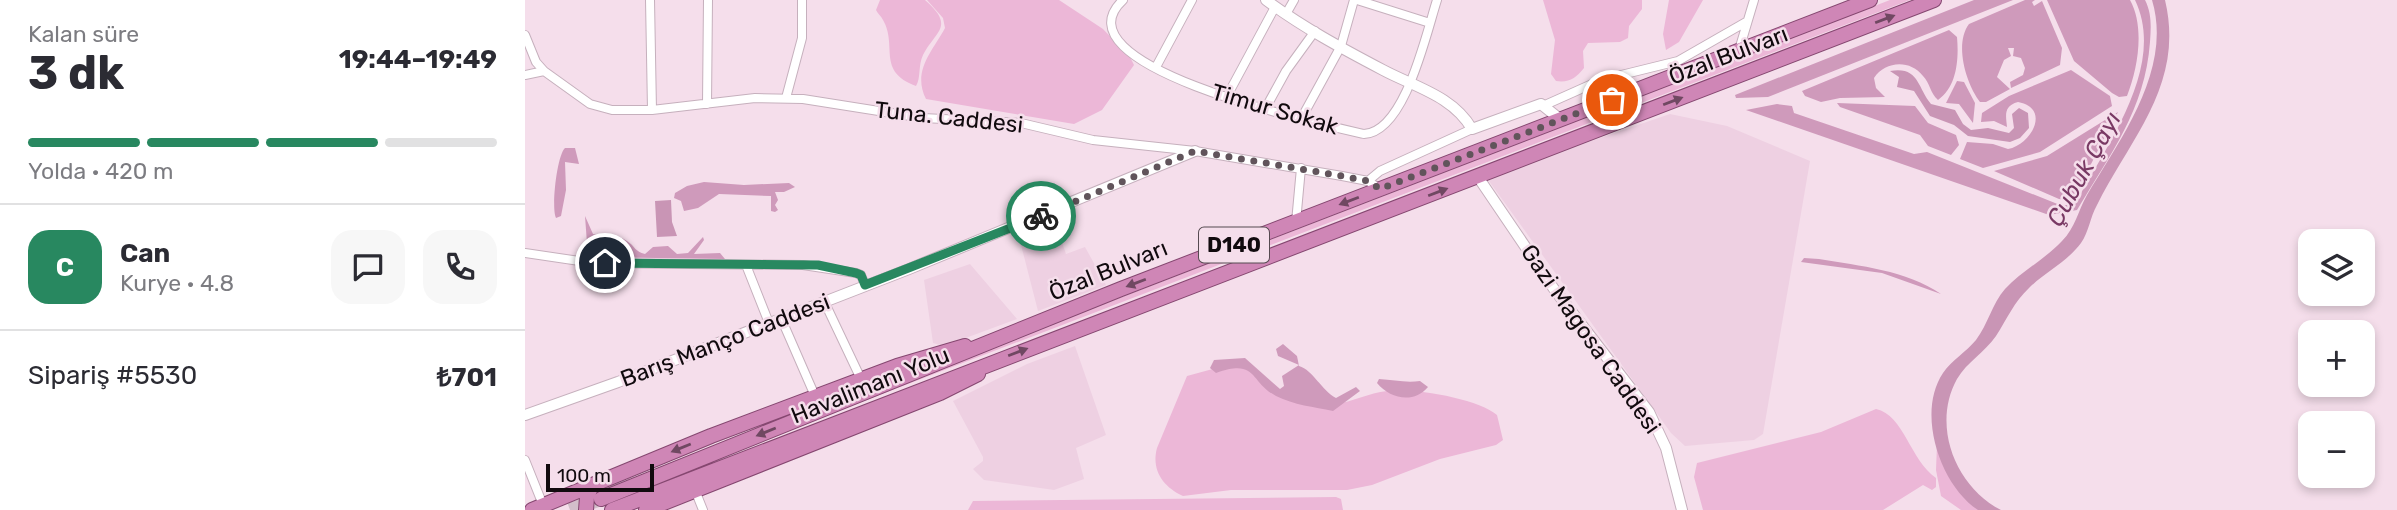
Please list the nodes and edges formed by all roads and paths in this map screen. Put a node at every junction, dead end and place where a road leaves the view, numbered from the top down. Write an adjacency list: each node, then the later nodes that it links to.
1 (650, 0): 28 (street)
2 (709, 0): 26 (street)
3 (802, 0): 24 (street)
4 (1123, 0): 20 (street, Timur Sokak)
5 (1192, 0): 20 (street)
6 (1294, 0): 13 (street)
7 (1356, 0): 15 (street); 18 (street)
8 (1437, 0): 15 (street)
9 (1754, 0): 14 (street)
10 (1870, 0): 19 (highway, Özal Bulvarı / D140)
11 (1934, 0): 35 (highway, Özal Bulvarı / D140, one-way to 11)
12 (1271, 3): 13 (street); 25 (street)
13 (1286, 14): 16 (street)
14 (1746, 22): 19 (street); 27 (street)
15 (1430, 23): 23 (street)
16 (1315, 31): 18 (street); 29 (street)
17 (525, 34): 21 (street)
18 (1341, 46): 23 (street); 30 (street)
19 (1739, 50): 31 (highway, Özal Bulvarı / D140)
20 (1156, 67): 25 (street, Timur Sokak)
21 (544, 71): 22 (street); 28 (street, Tuna. Caddesi)
22 (525, 75)
23 (1409, 84): 30 (street, Timur Sokak); 32 (street)
24 (786, 98): 26 (street, Tuna. Caddesi); 33 (street, Tuna. Caddesi)
25 (1226, 98): 29 (street, Timur Sokak)
26 (707, 104): 28 (street, Tuna. Caddesi)
27 (1545, 105): 31 (street); 32 (street)
28 (652, 110)
29 (1264, 111): 30 (street, Timur Sokak)
30 (1301, 119)
31 (1561, 120): 36 (highway, Özal Bulvarı / D140)
32 (1472, 129): 36 (street)
33 (1195, 151): 34 (street, Tuna. Caddesi); 40 (street, Barış Manço Caddesi)
34 (1301, 168): 36 (street, Tuna. Caddesi); 37 (street)
35 (1478, 177): 42 (highway, Özal Bulvarı / D140, one-way to 35); 60 (street, Gazi Magosa Caddesi)
36 (1374, 185): 37 (highway, Özal Bulvarı / D140, one-way to 37)
37 (1296, 222): 45 (highway, Özal Bulvarı / D140, one-way to 45)
38 (525, 253): 39 (street)
39 (746, 265): 40 (street); 44 (street)
40 (865, 285): 41 (street, Barış Manço Caddesi)
41 (824, 301): 43 (street, Barış Manço Caddesi); 47 (street)
42 (1145, 304): 46 (highway, Havalimanı Yolu / D140, one-way to 42)
43 (781, 318): 44 (street, Barış Manço Caddesi); 48 (street)
44 (769, 323): 49 (street, Barış Manço Caddesi)
45 (1000, 338): 47 (highway); 53 (highway, Özal Bulvarı / D140, one-way to 53)
46 (986, 364): 52 (highway); 57 (highway, Havalimanı Yolu / D140)
47 (861, 379): 48 (highway)
48 (815, 396): 51 (highway, one-way to 51)
49 (525, 415)
50 (525, 460): 54 (street)
51 (592, 485): 54 (highway); 56 (highway)
52 (695, 490): 58 (highway); 59 (street)
53 (601, 499)
54 (542, 505): 55 (highway)
55 (568, 510)
56 (586, 510)
57 (613, 510)
58 (646, 510)
59 (703, 510)
60 (1682, 510)

